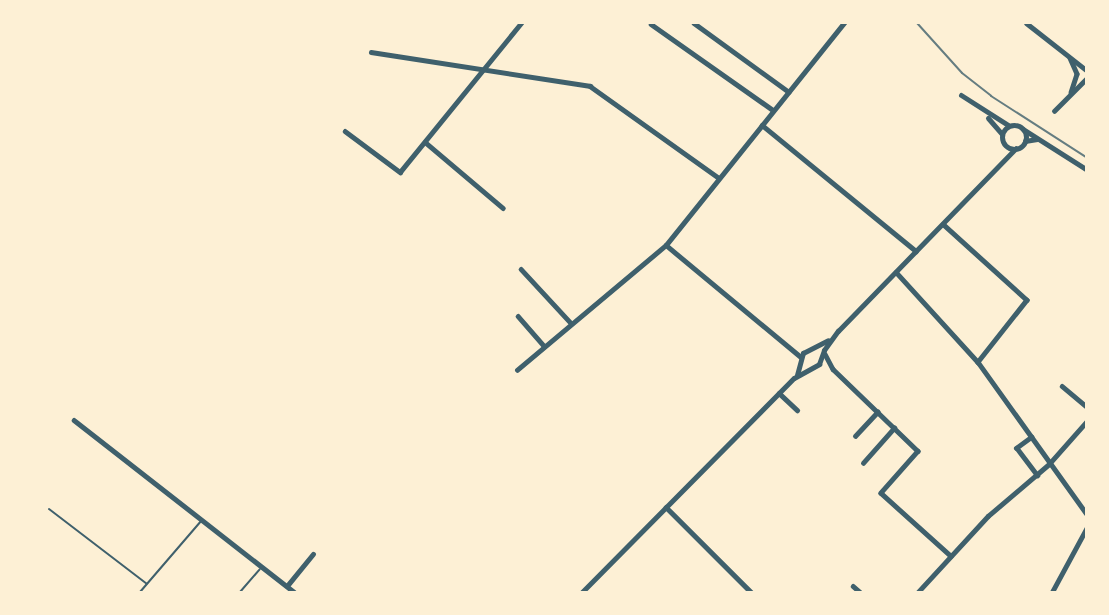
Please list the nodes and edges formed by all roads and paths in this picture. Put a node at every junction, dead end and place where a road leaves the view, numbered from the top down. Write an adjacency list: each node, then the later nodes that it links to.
1 (521, 23): 8 (street)
2 (694, 23): 11 (street)
3 (844, 23): 11 (street)
4 (1026, 23): 7 (street)
5 (652, 24): 14 (street)
6 (371, 52): 8 (street)
7 (1070, 57): 9 (street); 13 (street)
8 (486, 70): 24 (street); 29 (street)
9 (1086, 70)
10 (1086, 79): 13 (street)
11 (789, 92): 14 (street)
12 (961, 95): 16 (street)
13 (1069, 96): 15 (street)
14 (774, 110): 17 (street)
15 (1054, 111)
16 (984, 113): 18 (street); 21 (street)
17 (762, 125): 29 (street); 33 (street)
18 (1010, 125): 19 (street); 21 (street)
19 (1023, 129): 22 (street); 23 (street)
20 (345, 131): 24 (street)
21 (1002, 135): 25 (street)
22 (1038, 139): 23 (street); 28 (street)
23 (1025, 141): 26 (street)
24 (425, 142): 30 (street)
25 (1004, 144): 26 (street); 27 (street)
26 (1016, 148): 27 (street)
27 (1003, 163): 31 (street)
28 (1086, 169)
29 (719, 178): 32 (street)
30 (503, 208)
31 (943, 224): 33 (street); 45 (street)
32 (666, 245): 37 (street); 41 (street)
33 (916, 251): 35 (street)
34 (521, 269): 37 (street)
35 (896, 272): 38 (street); 45 (street)
36 (518, 316): 39 (street)
37 (571, 323): 39 (street)
38 (831, 338): 40 (street); 43 (street)
39 (544, 346): 49 (street)
40 (817, 346): 42 (street); 43 (street)
41 (794, 349): 42 (street); 44 (street)
42 (807, 349): 44 (street)
43 (825, 352): 46 (street); 47 (street)
44 (801, 359): 48 (street); 50 (street)
45 (978, 362): 60 (street)
46 (819, 364): 47 (street); 48 (street)
47 (829, 365): 55 (street)
48 (807, 367): 50 (street)
49 (517, 370)
50 (797, 375): 52 (street)
51 (1062, 386): 53 (street)
52 (779, 393): 54 (street); 64 (street)
53 (1086, 407)
54 (797, 410)
55 (877, 412): 58 (street); 59 (street)
56 (74, 420): 67 (street)
57 (1086, 422): 62 (street)
58 (894, 428): 61 (street); 70 (street)
59 (855, 436)
60 (1032, 437): 62 (street); 63 (street)
61 (863, 463)
62 (1049, 464): 63 (street); 66 (street)
63 (1037, 475): 70 (street)
64 (665, 506): 78 (street); 79 (street)
65 (49, 509): 72 (lane)
66 (1086, 513)
67 (202, 520): 71 (street); 72 (lane)
68 (1086, 529): 82 (street)
69 (313, 554): 73 (street)
70 (951, 556): 81 (street)
71 (262, 567): 73 (street); 76 (lane)
72 (147, 584): 75 (lane)
73 (287, 586): 77 (street)
74 (853, 586): 80 (street)
75 (140, 592)
76 (240, 592)
77 (294, 592)
78 (582, 592)
79 (751, 592)
80 (859, 592)
81 (918, 592)
82 (1052, 592)

